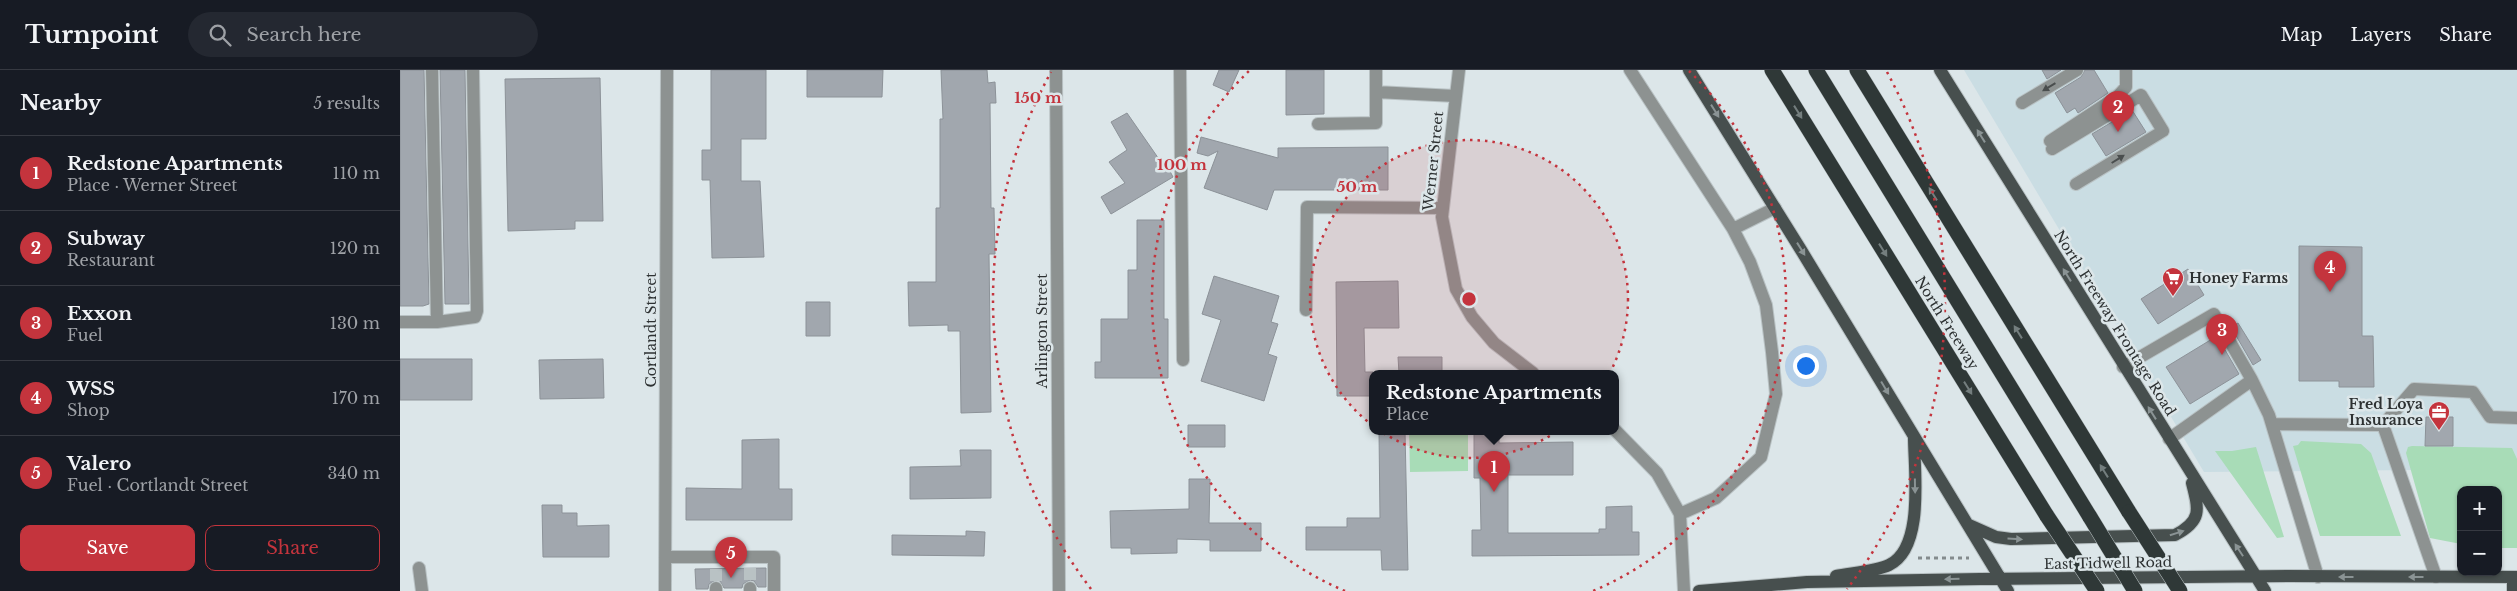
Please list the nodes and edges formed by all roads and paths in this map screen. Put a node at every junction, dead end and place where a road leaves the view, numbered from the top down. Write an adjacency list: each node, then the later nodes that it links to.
1 (432, 70): 26 (street)
2 (473, 70): 26 (street)
3 (667, 70): 41 (street, Cortlandt Street)
4 (1056, 70): 53 (street, Arlington Street)
5 (1180, 70): 27 (street)
6 (1376, 70): 16 (street)
7 (1459, 70): 17 (street, Werner Street)
8 (1630, 70): 23 (street)
9 (1689, 70): 22 (main road, one-way to 22)
10 (1772, 70): 57 (highway, North Freeway, one-way to 57, bridge)
11 (1816, 70): 58 (highway, North Freeway, bridge)
12 (1857, 70): 59 (highway, one-way to 12, bridge)
13 (1940, 70): 28 (main road, North Freeway Frontage Road, one-way to 13)
14 (2077, 70): 18 (street, one-way to 18)
15 (2126, 70): 20 (street, one-way to 15)
16 (1376, 92): 17 (street); 19 (street)
17 (1456, 96): 21 (street, Werner Street)
18 (2022, 103)
19 (1318, 124)
20 (2076, 184)
21 (1443, 208): 24 (street); 29 (street, Werner Street)
22 (1775, 208): 23 (street); 35 (main road, one-way to 35)
23 (1733, 230): 38 (street)
24 (1306, 310)
25 (400, 322): 26 (street)
26 (437, 322)
27 (1182, 360)
28 (2124, 367): 30 (street); 36 (main road, North Freeway Frontage Road, one-way to 28)
29 (1529, 370)
30 (2252, 380): 32 (street); 36 (street)
31 (2517, 418): 33 (street)
32 (2272, 424): 33 (street); 45 (street)
33 (2383, 425): 46 (street)
34 (1619, 434): 38 (street)
35 (1914, 437): 39 (main road); 49 (main road, one-way to 49)
36 (2169, 439): 37 (main road, North Freeway Frontage Road)
37 (2188, 470): 39 (main road, one-way to 37); 44 (main road, North Freeway Frontage Road, one-way to 37)
38 (1680, 514): 54 (street)
39 (1969, 525): 48 (main road)
40 (1912, 555): 42 (path)
41 (665, 557): 51 (street, Cortlandt Street); 52 (street)
42 (1973, 564)
43 (420, 568): 50 (street)
44 (2258, 577): 45 (main road, East Tidwell Road); 48 (main road, East Tidwell Road); 60 (main road, North Freeway Frontage Road)
45 (2318, 577): 46 (main road, East Tidwell Road, one-way to 45)
46 (2436, 577): 47 (main road, East Tidwell Road)
47 (2515, 577): 61 (main road)
48 (2001, 578): 49 (main road, East Tidwell Road, one-way to 49); 56 (main road)
49 (1807, 582): 55 (main road, East Tidwell Road)
50 (422, 591)
51 (665, 591)
52 (774, 591)
53 (1059, 591)
54 (1684, 591)
55 (1699, 591)
56 (2008, 591)
57 (2097, 591)
58 (2135, 591)
59 (2180, 591)
60 (2265, 591)
61 (2513, 591)

